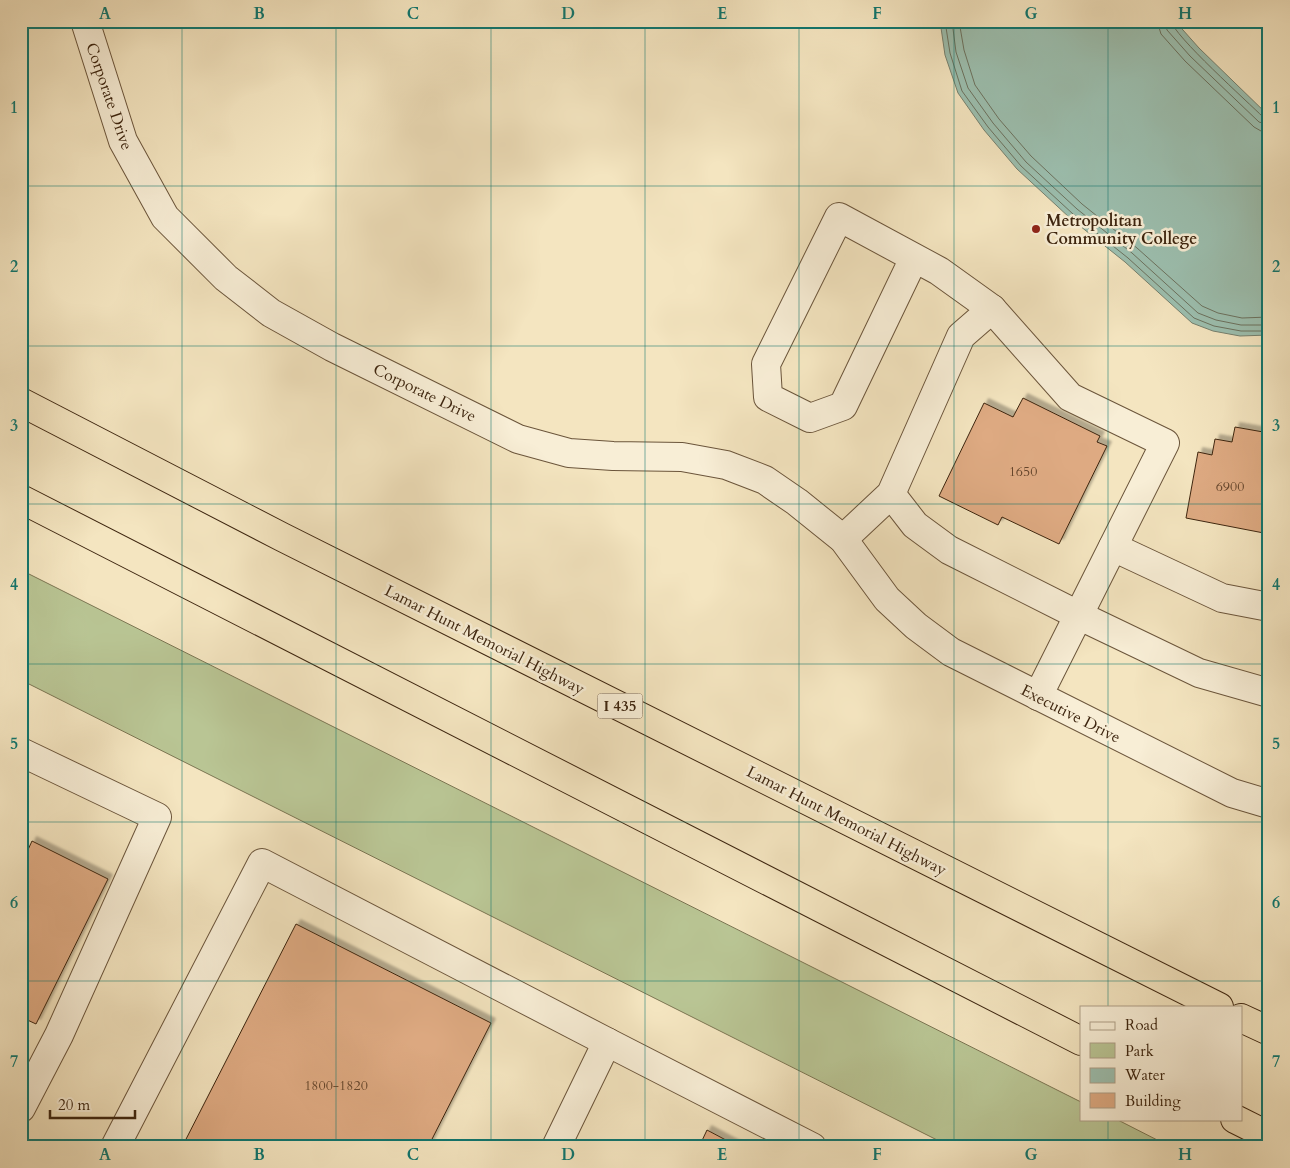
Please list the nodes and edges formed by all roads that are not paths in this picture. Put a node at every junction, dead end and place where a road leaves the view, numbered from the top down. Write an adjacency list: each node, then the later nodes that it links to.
1 (85, 21): 7 (street, Corporate Drive)
2 (914, 258): 2 (street); 3 (street)
3 (992, 309): 5 (street); 8 (street)
4 (21, 402): 16 (highway, Lamar Hunt Memorial Highway / I 435)
5 (891, 494): 7 (street); 11 (street)
6 (21, 499): 19 (highway)
7 (843, 539): 9 (street, Corporate Drive)
8 (1113, 547): 10 (street); 11 (street)
9 (887, 599): 13 (street, Executive Drive)
10 (1269, 607)
11 (1078, 615): 12 (street); 13 (street)
12 (1269, 693)
13 (1038, 696): 15 (street, Executive Drive)
14 (21, 752): 21 (street)
15 (1269, 804)
16 (1218, 1006)
17 (1242, 1018): 18 (highway)
18 (1269, 1032)
19 (1080, 1040)
20 (607, 1042): 24 (street); 25 (street); 26 (street)
21 (21, 1107)
22 (1237, 1120): 23 (highway)
23 (1269, 1136)
24 (115, 1147)
25 (556, 1147)
26 (812, 1147)

